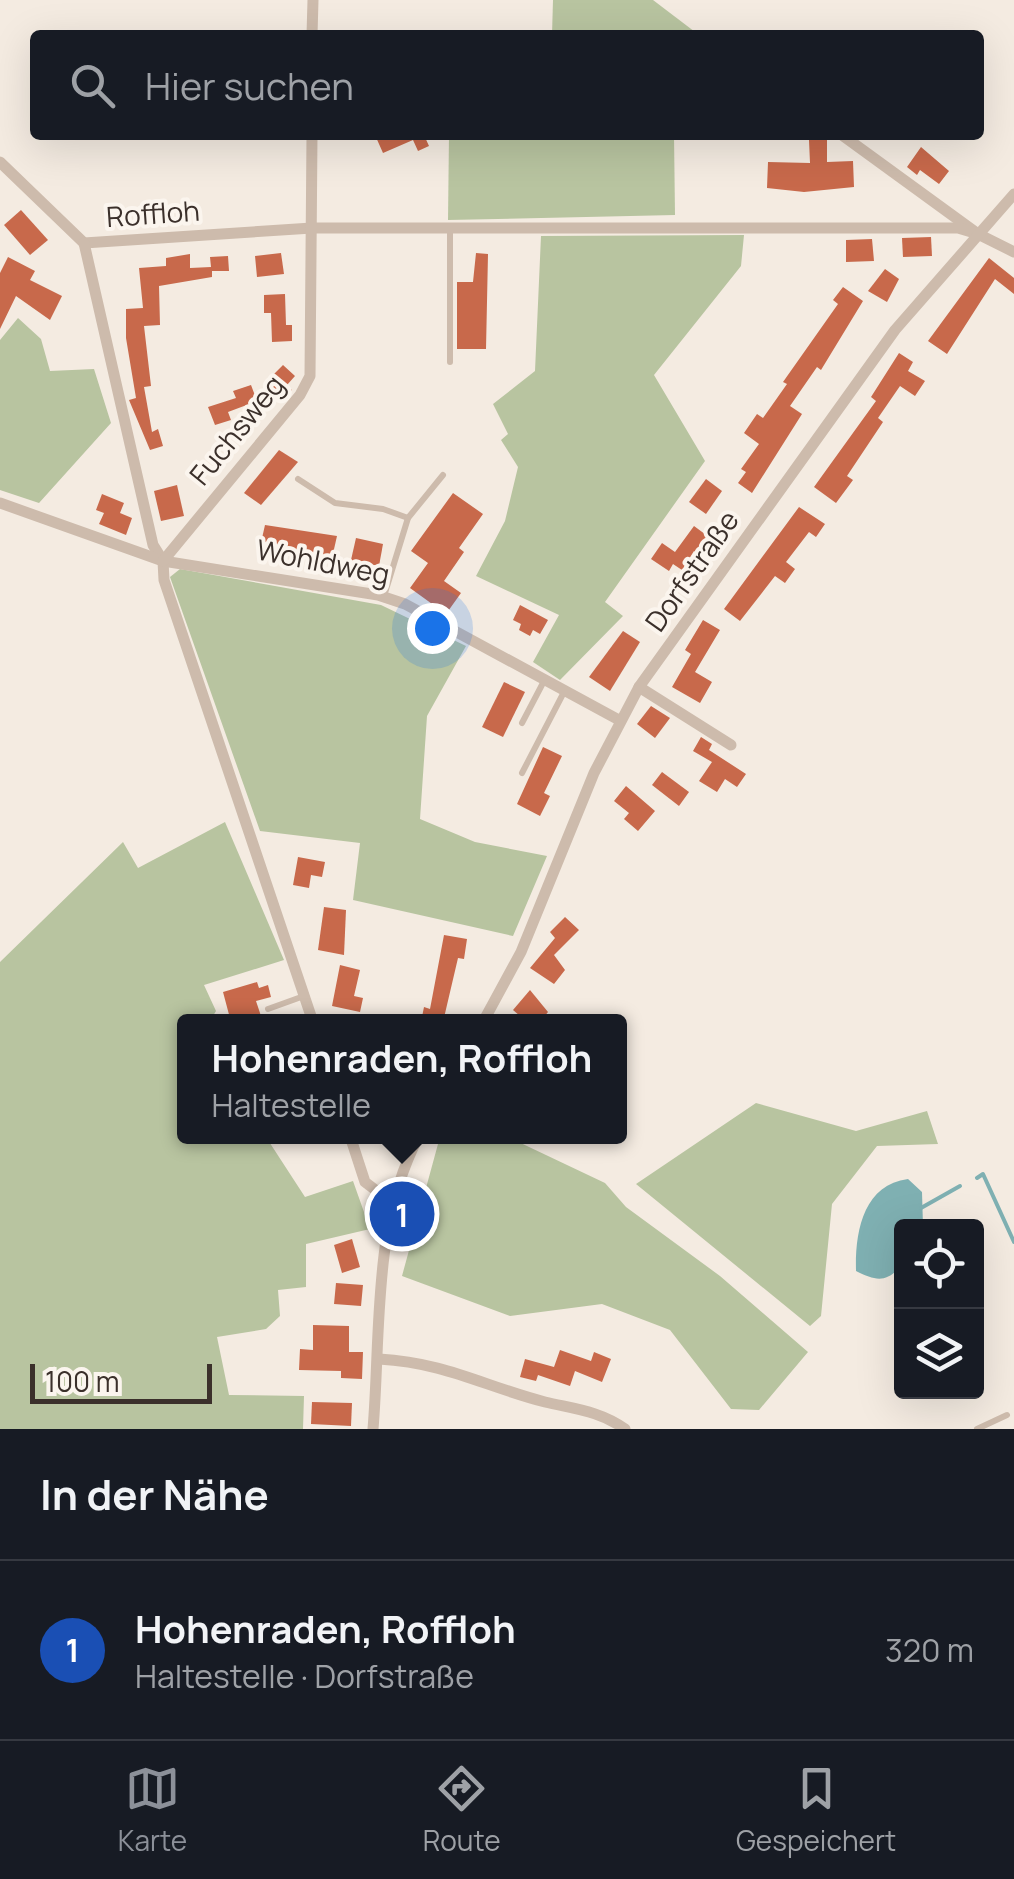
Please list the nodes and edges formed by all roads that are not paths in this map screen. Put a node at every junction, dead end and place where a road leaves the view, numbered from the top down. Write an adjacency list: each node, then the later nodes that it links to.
1 (312, 0): 2 (street)
2 (312, 30)
3 (312, 140): 8 (street, Fuchsweg)
4 (849, 140): 9 (street)
5 (0, 162): 10 (street)
6 (1014, 194): 9 (street, Dorfstraße)
7 (450, 227): 8 (street, Roffloh); 9 (street, Roffloh); 12 (lane)
8 (312, 228): 10 (street, Roffloh); 17 (street, Fuchsweg)
9 (978, 234): 11 (street); 20 (street, Dorfstraße)
10 (84, 244): 17 (street, Roffloh)
11 (1014, 252)
12 (450, 362)
13 (443, 475): 16 (lane)
14 (298, 479): 16 (lane)
15 (0, 503): 17 (street, Wohldweg)
16 (408, 518): 18 (lane)
17 (163, 561): 18 (street, Wohldweg); 26 (street, Roffloh)
18 (384, 597): 19 (street, Wohldweg)
19 (544, 680): 21 (street, Wohldweg); 23 (lane)
20 (639, 688): 22 (street, Dorfstraße); 24 (street)
21 (564, 691): 22 (street, Wohldweg); 25 (lane)
22 (619, 720): 29 (street, Dorfstraße)
23 (522, 723)
24 (730, 745)
25 (522, 773)
26 (305, 996): 27 (lane); 28 (street, Roffloh)
27 (268, 1009)
28 (311, 1014)
29 (487, 1014)
30 (353, 1144): 32 (street)
31 (417, 1144): 32 (street)
32 (396, 1205): 33 (street)
33 (379, 1358): 35 (street); 36 (street)
34 (1007, 1415): 37 (lane)
35 (373, 1429)
36 (625, 1429)
37 (977, 1429)

